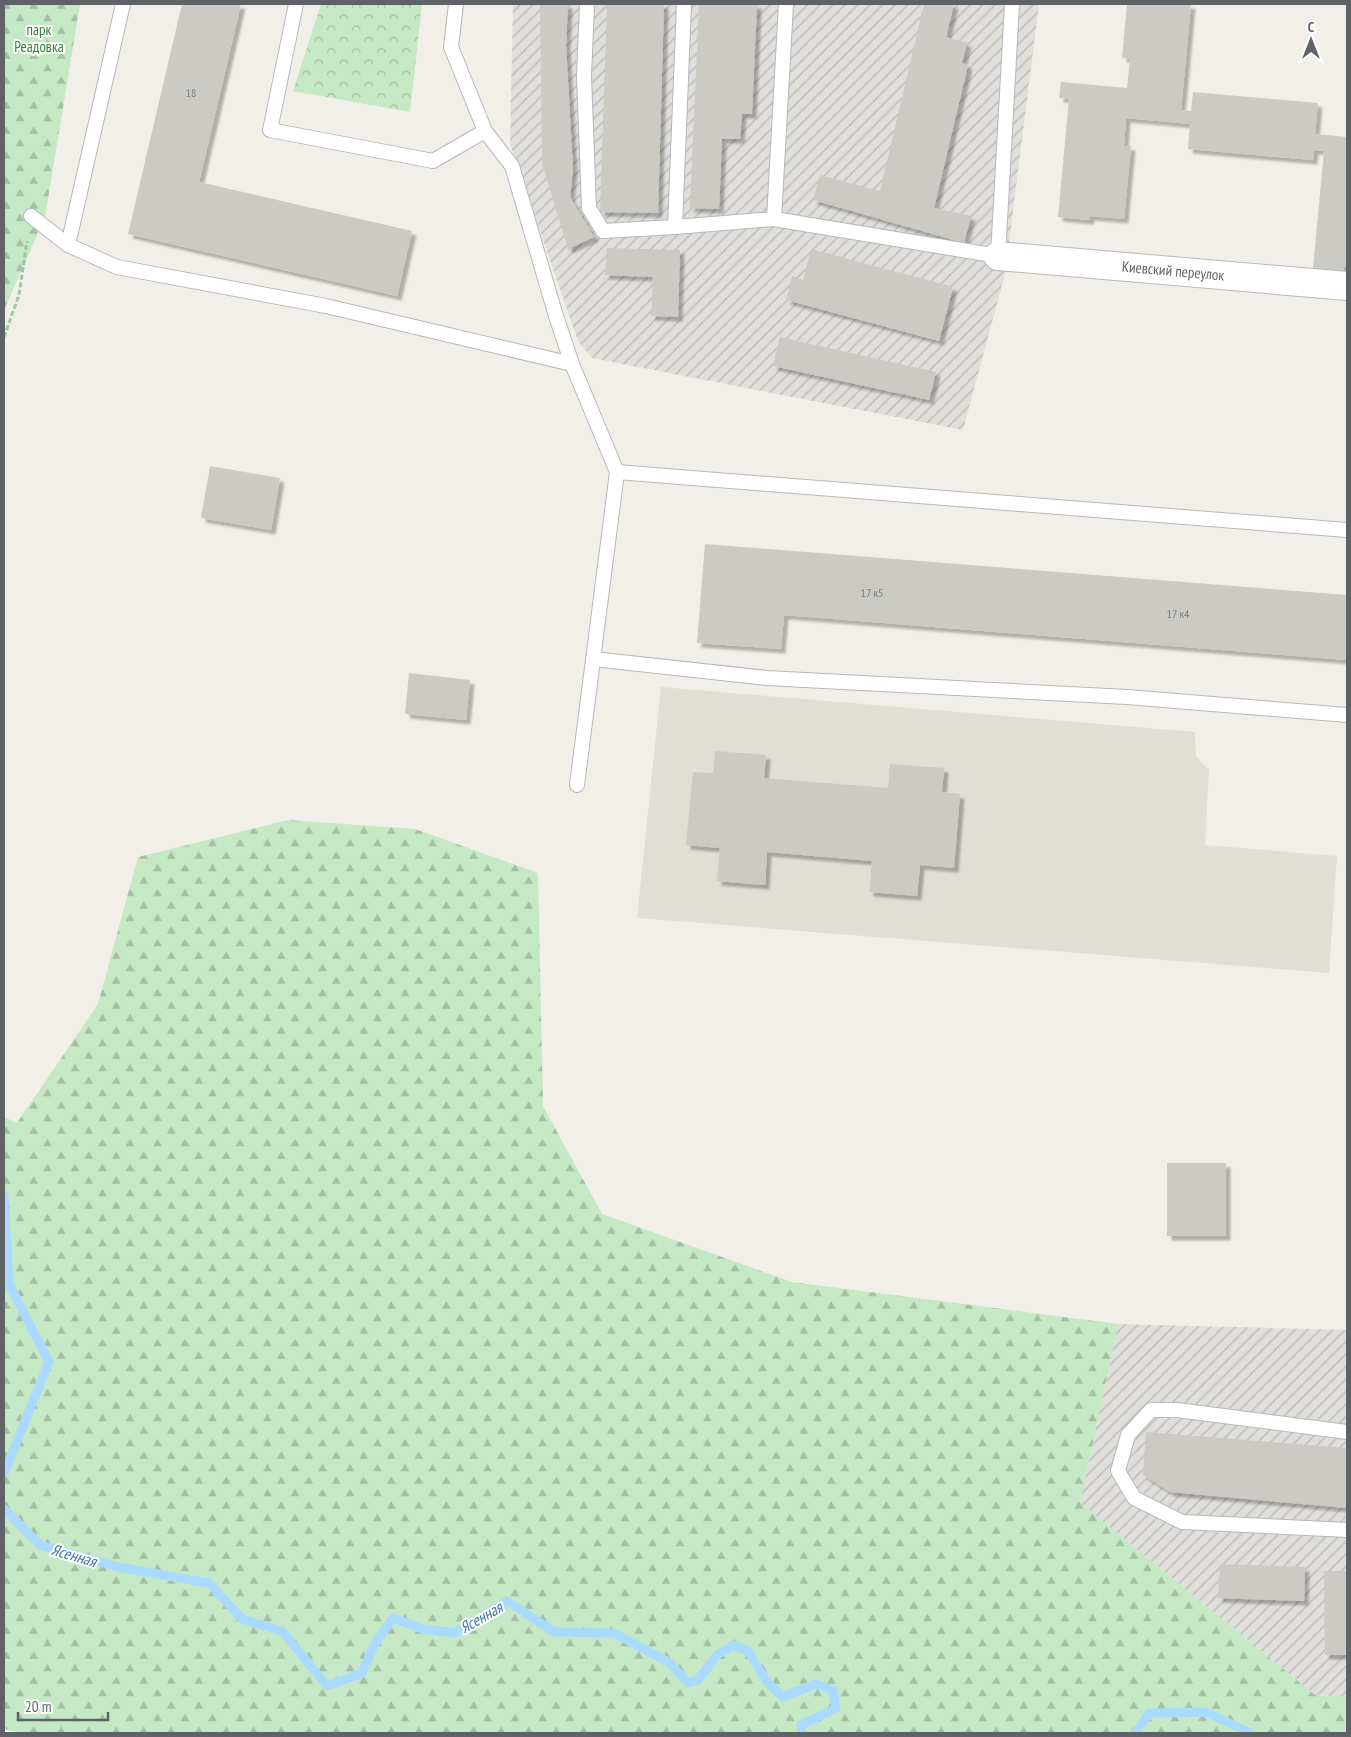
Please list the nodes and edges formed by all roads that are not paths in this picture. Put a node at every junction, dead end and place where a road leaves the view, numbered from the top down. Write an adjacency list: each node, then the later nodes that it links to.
1 (123, 4): 12 (lane)
2 (296, 4): 8 (lane)
3 (456, 4): 8 (lane)
4 (587, 4): 11 (lane)
5 (684, 4): 11 (lane)
6 (786, 4): 10 (lane)
7 (1012, 4): 13 (lane)
8 (486, 131): 15 (lane)
9 (31, 216): 12 (lane)
10 (774, 219): 11 (lane); 13 (lane)
11 (675, 227)
12 (68, 245): 15 (lane)
13 (998, 256): 14 (street, Киевский переулок)
14 (1347, 286)
15 (572, 364): 16 (lane)
16 (617, 472): 17 (lane); 18 (lane)
17 (1347, 530)
18 (593, 659): 19 (lane); 20 (lane)
19 (1347, 715)
20 (577, 785)
21 (1347, 1432): 22 (lane)
22 (1347, 1530)

